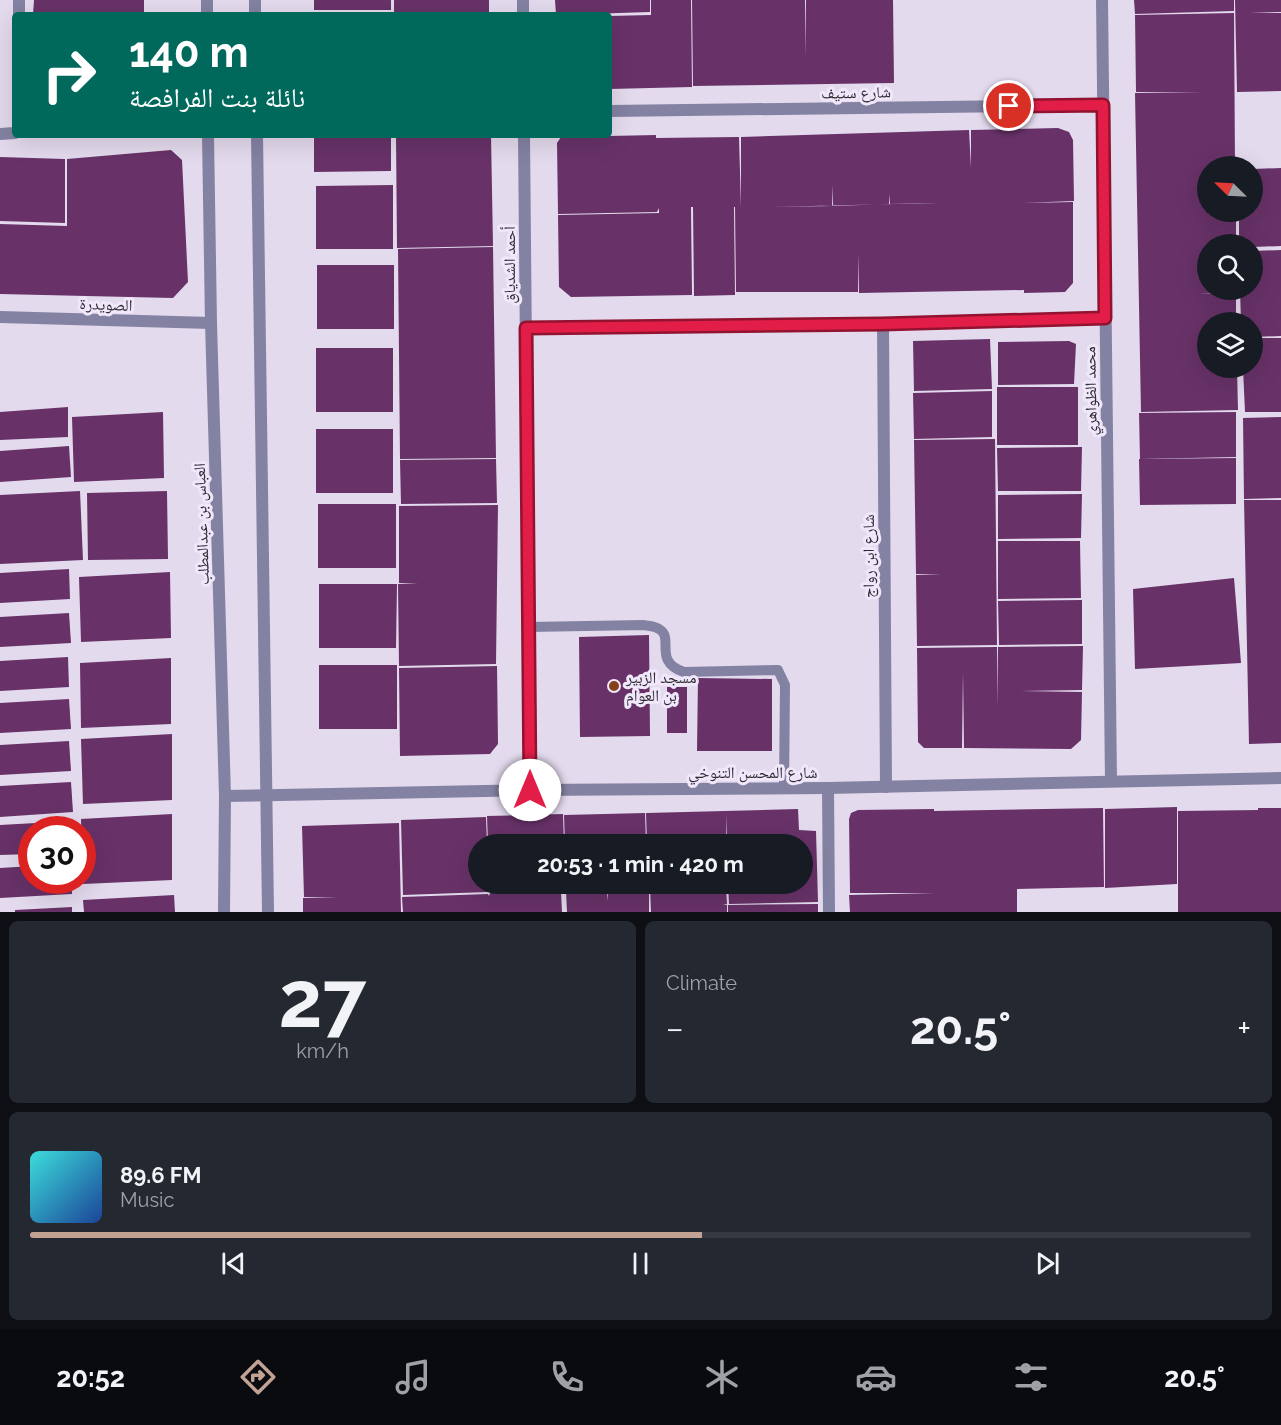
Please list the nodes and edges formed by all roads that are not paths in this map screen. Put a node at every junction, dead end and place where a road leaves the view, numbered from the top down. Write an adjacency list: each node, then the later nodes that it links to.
1 (1102, 0): 2 (street, محمد الظواهري)
2 (1103, 105): 3 (street, شارع ستيف); 8 (street, محمد الظواهري)
3 (612, 111)
4 (208, 138): 9 (street, العباس بن عبدالمطلب)
5 (257, 138): 19 (street)
6 (524, 138): 11 (street, أحمد الشدياق)
7 (0, 317): 9 (street, الصويدرة)
8 (1105, 318): 10 (street); 14 (street, محمد الظواهري)
9 (211, 323): 20 (street, العباس بن عبدالمطلب)
10 (882, 324): 11 (street); 15 (street, شارع ابن رواج)
11 (526, 328): 12 (street, أحمد الشدياق)
12 (529, 627): 16 (lane); 18 (street, أحمد الشدياق)
13 (1281, 778): 14 (street, شارع المحسن التنوخي)
14 (1111, 781): 15 (street, شارع المحسن التنوخي)
15 (886, 787): 17 (street, شارع المحسن التنوخي)
16 (784, 788): 17 (street, شارع المحسن التنوخي); 18 (street, شارع المحسن التنوخي)
17 (828, 788): 23 (street)
18 (530, 790): 19 (street, شارع المحسن التنوخي)
19 (267, 794): 20 (street, شارع المحسن التنوخي); 22 (street)
20 (225, 796): 21 (street, العباس بن عبدالمطلب)
21 (224, 912)
22 (268, 912)
23 (829, 912)

